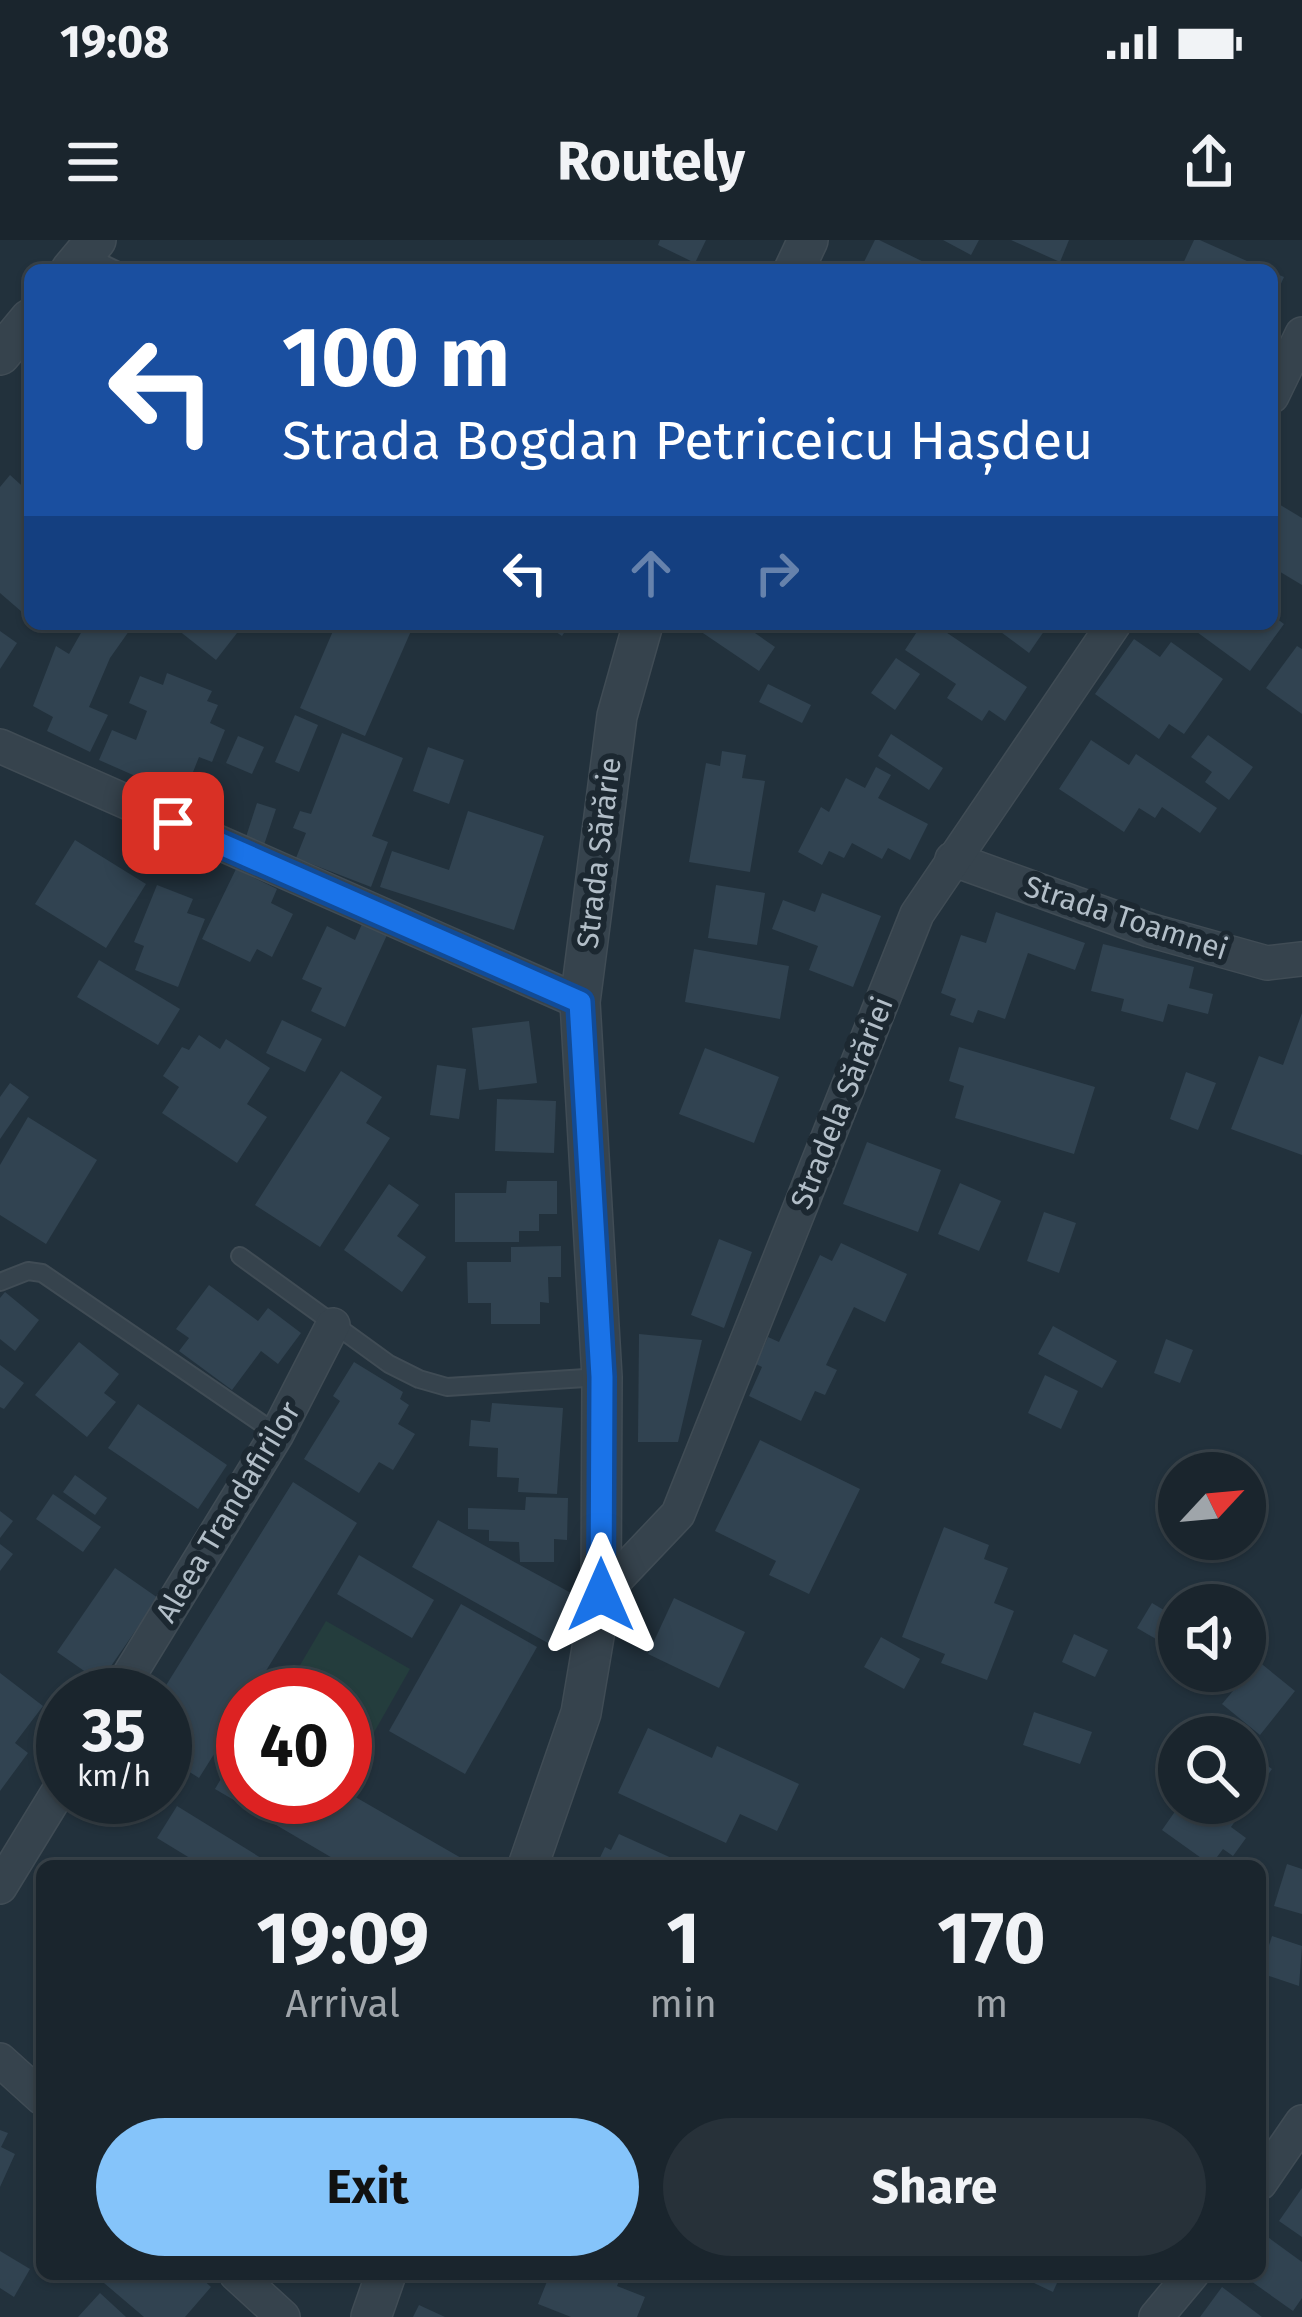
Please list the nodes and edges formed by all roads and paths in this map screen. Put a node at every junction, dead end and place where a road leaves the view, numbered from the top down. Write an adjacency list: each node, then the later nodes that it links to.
1 (24, 326): 3 (street)
2 (1302, 334): 4 (street)
3 (0, 355)
4 (1278, 384)
5 (641, 630): 10 (street, Strada Sărărie)
6 (1110, 630): 8 (street, Stradela Sărăriei)
7 (0, 746): 10 (street)
8 (952, 859): 9 (street, Strada Toamnei); 16 (street, Stradela Sărăriei)
9 (1302, 959)
10 (580, 1002): 14 (street, Strada Sărărie)
11 (240, 1256): 13 (lane)
12 (0, 1282): 15 (lane)
13 (333, 1325): 14 (lane); 15 (street, Aleea Trandafirilor)
14 (602, 1377): 16 (street, Strada Sărărie)
15 (278, 1434): 17 (street, Aleea Trandafirilor)
16 (601, 1595): 19 (street, Strada Sărărie)
17 (135, 1668)
18 (39, 1824): 20 (street)
19 (530, 1860)
20 (0, 1887)
21 (0, 2060): 22 (street)
22 (36, 2093)
23 (1302, 2122): 24 (street)
24 (1266, 2174)
25 (243, 2280): 28 (street)
26 (384, 2280): 29 (street)
27 (1187, 2280): 30 (street)
28 (283, 2317)
29 (371, 2317)
30 (1156, 2317)

